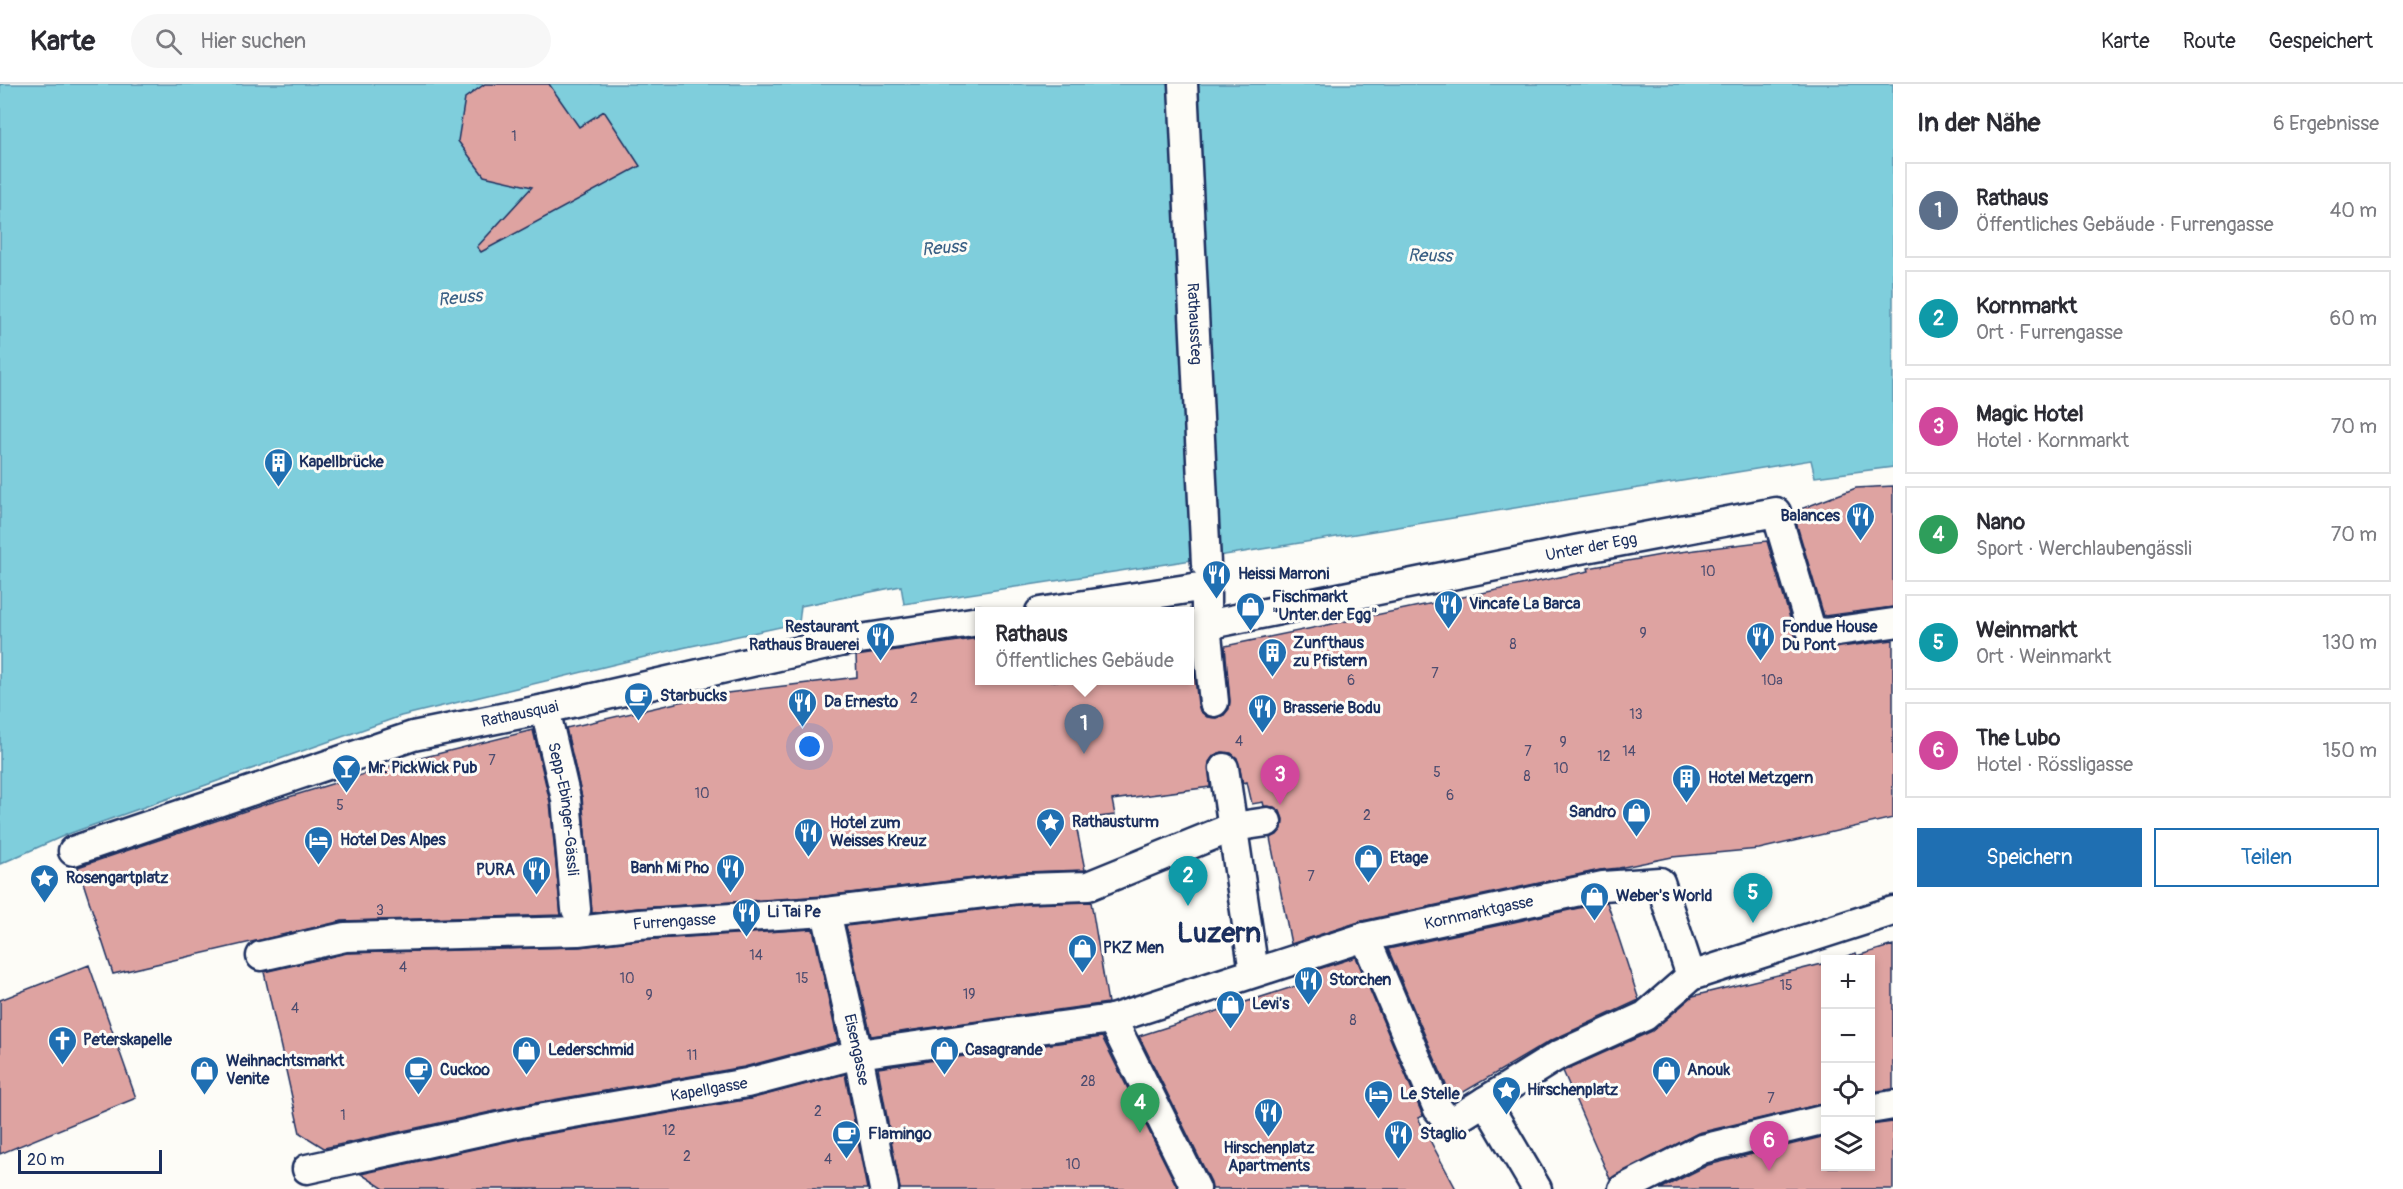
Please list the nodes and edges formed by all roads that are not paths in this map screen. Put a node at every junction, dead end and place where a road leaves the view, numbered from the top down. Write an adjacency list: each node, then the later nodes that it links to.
1 (1183, 84): 2 (street, Rathaussteg)
2 (1206, 575): 3 (street); 6 (street, Rathaussteg)
3 (1062, 607)
4 (975, 622): 8 (street, Rathausquai)
5 (1893, 623): 6 (street, Unter der Egg)
6 (1206, 625): 7 (street, Rathaussteg)
7 (1214, 702)
8 (545, 709): 12 (street, Rathausquai); 13 (street, Sepp-Ebinger-Gässli)
9 (1224, 768): 11 (street)
10 (1267, 822): 11 (street)
11 (1233, 827): 15 (street, Furrengasse); 18 (street)
12 (73, 851)
13 (576, 909)
14 (1893, 911): 19 (street)
15 (826, 912): 17 (street, Furrengasse); 21 (street, Eisengasse)
16 (1360, 938): 18 (street, Kornmarktgasse); 19 (street, Kornmarktgasse); 22 (street)
17 (261, 956)
18 (1254, 972): 20 (street, Kapellgasse)
19 (1691, 976): 22 (street)
20 (1112, 1019): 21 (street, Kapellgasse); 29 (street)
21 (858, 1054): 26 (street, Kapellgasse); 28 (street, Eisengasse)
22 (1485, 1101): 30 (street)
23 (1893, 1105): 24 (street)
24 (1875, 1108)
25 (1821, 1120): 27 (street)
26 (307, 1169)
27 (1626, 1187)
28 (884, 1189)
29 (1196, 1189)
30 (1537, 1189)

